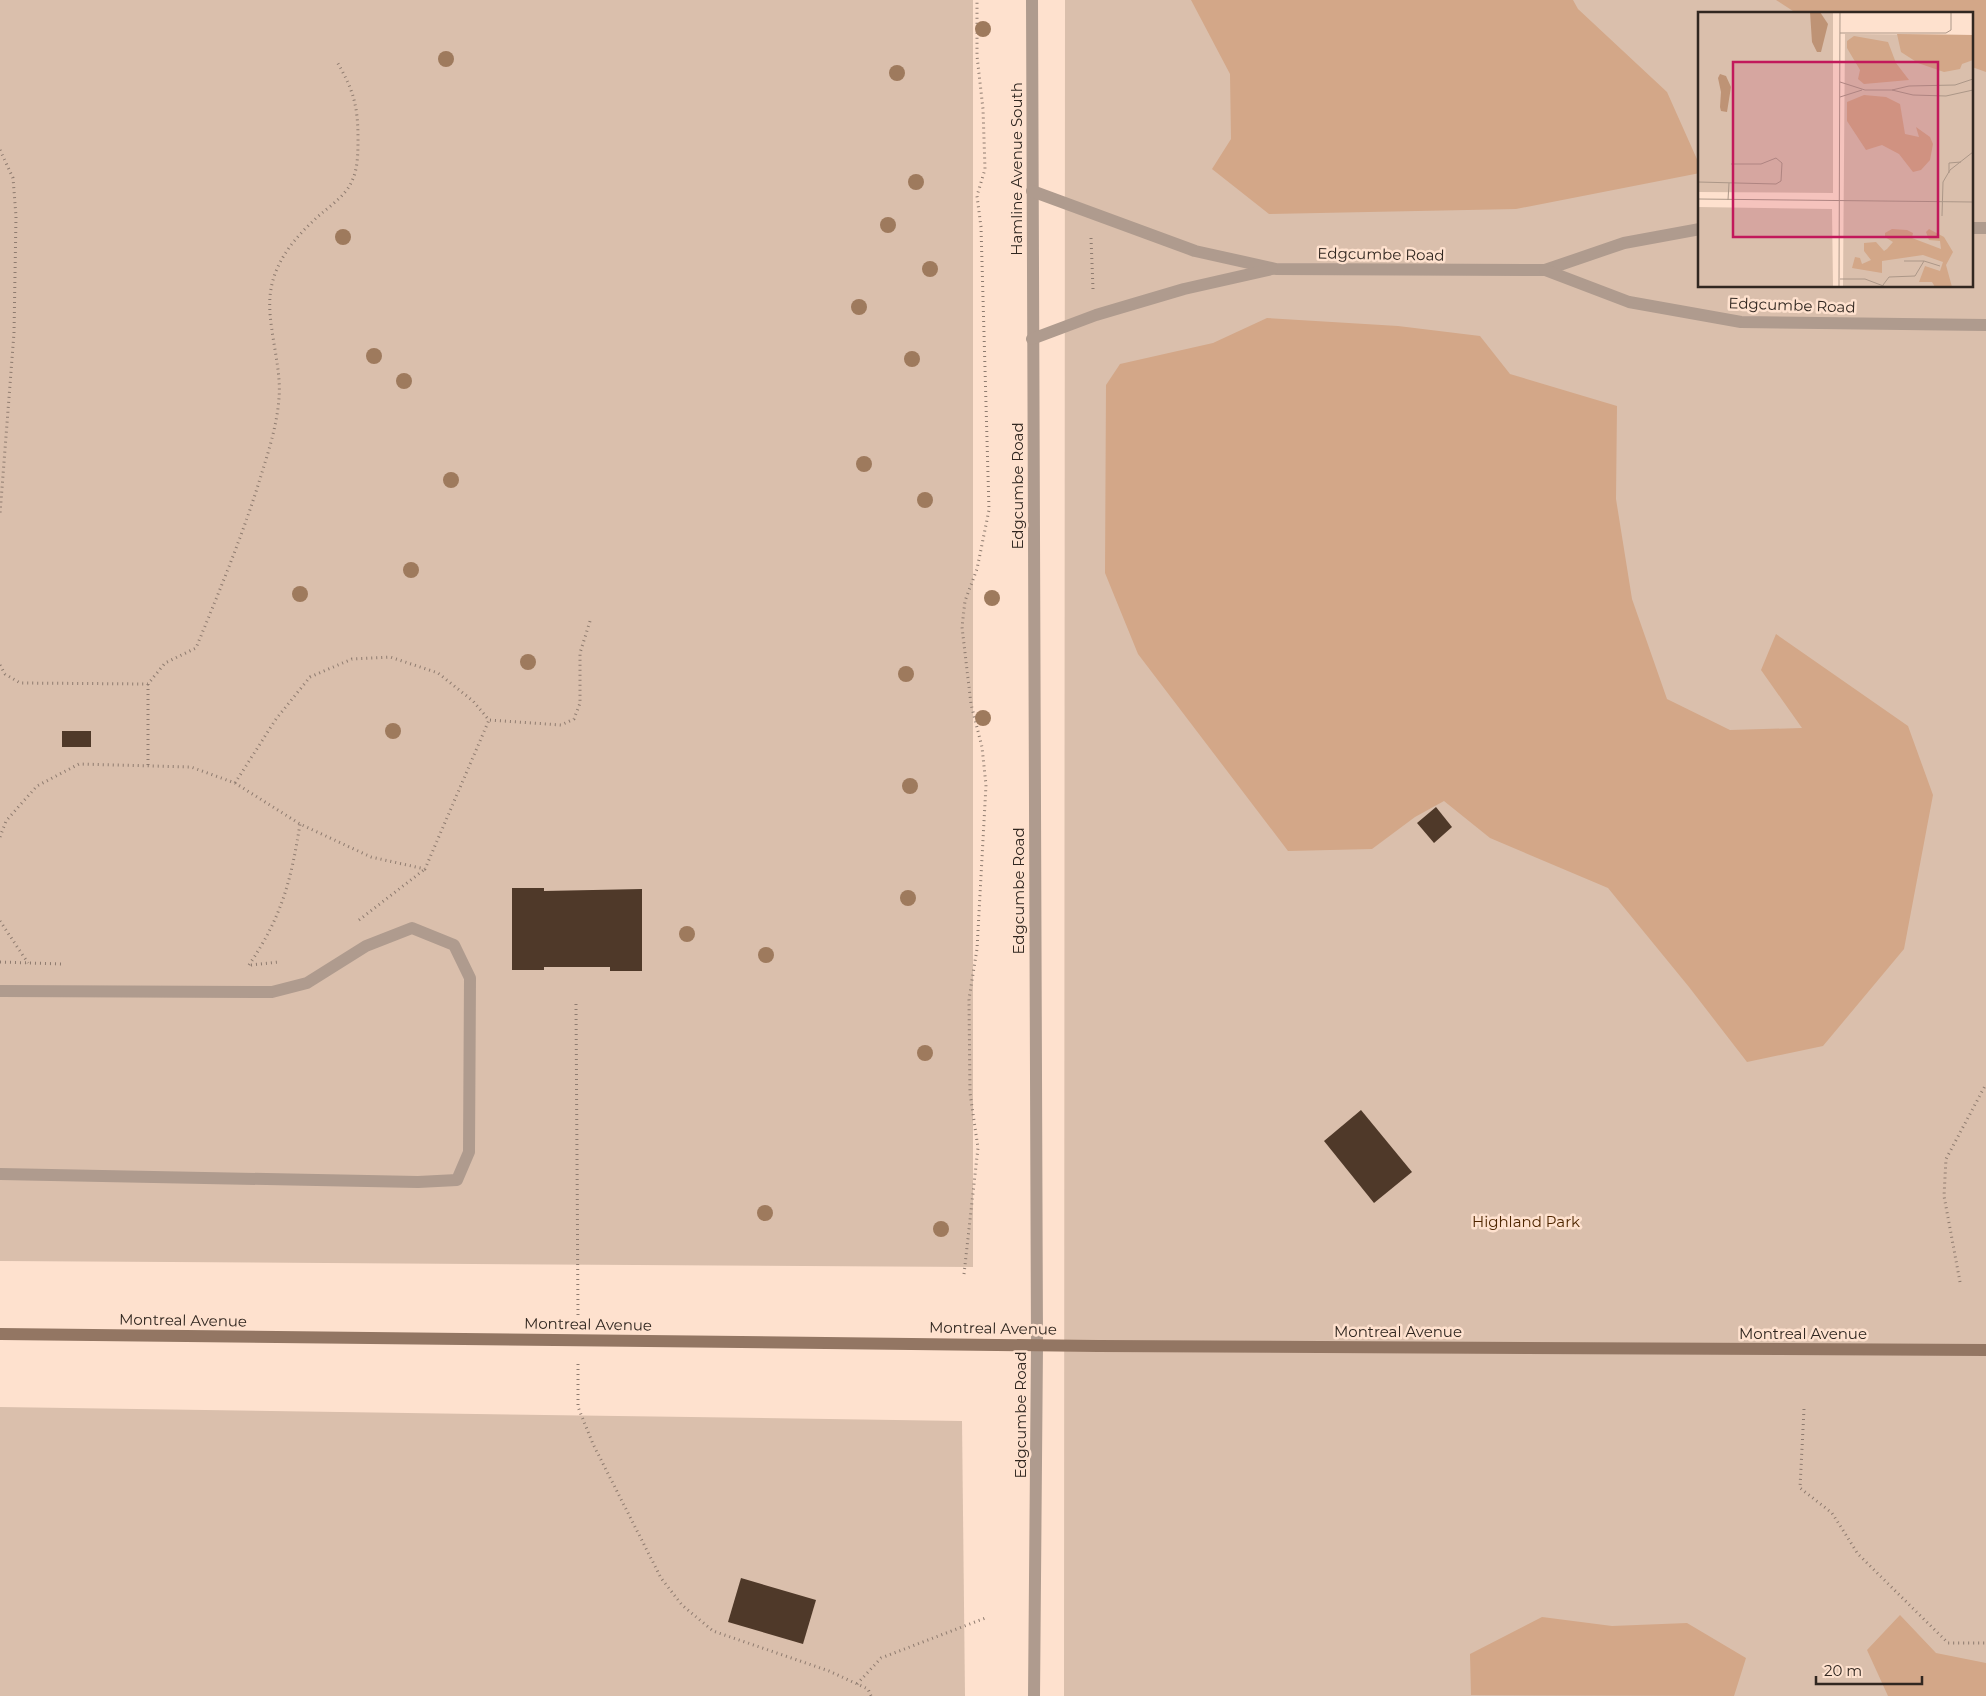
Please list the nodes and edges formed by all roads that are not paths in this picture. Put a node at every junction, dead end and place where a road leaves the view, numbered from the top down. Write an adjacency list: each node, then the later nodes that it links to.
1 (1032, 0): 2 (street, Hamline Avenue South)
2 (1032, 191): 4 (street, Edgcumbe Road); 7 (street, Hamline Avenue South)
3 (1698, 229): 5 (street, Edgcumbe Road)
4 (1276, 269): 5 (street, Edgcumbe Road); 7 (street, Edgcumbe Road)
5 (1545, 270): 6 (street, Edgcumbe Road)
6 (1986, 325)
7 (1032, 339): 11 (street, Edgcumbe Road)
8 (0, 991): 9 (street)
9 (0, 1174)
10 (0, 1334): 11 (main road, Montreal Avenue)
11 (1036, 1345): 12 (main road, Montreal Avenue); 13 (street, Edgcumbe Road)
12 (1986, 1350)
13 (1034, 1696)

